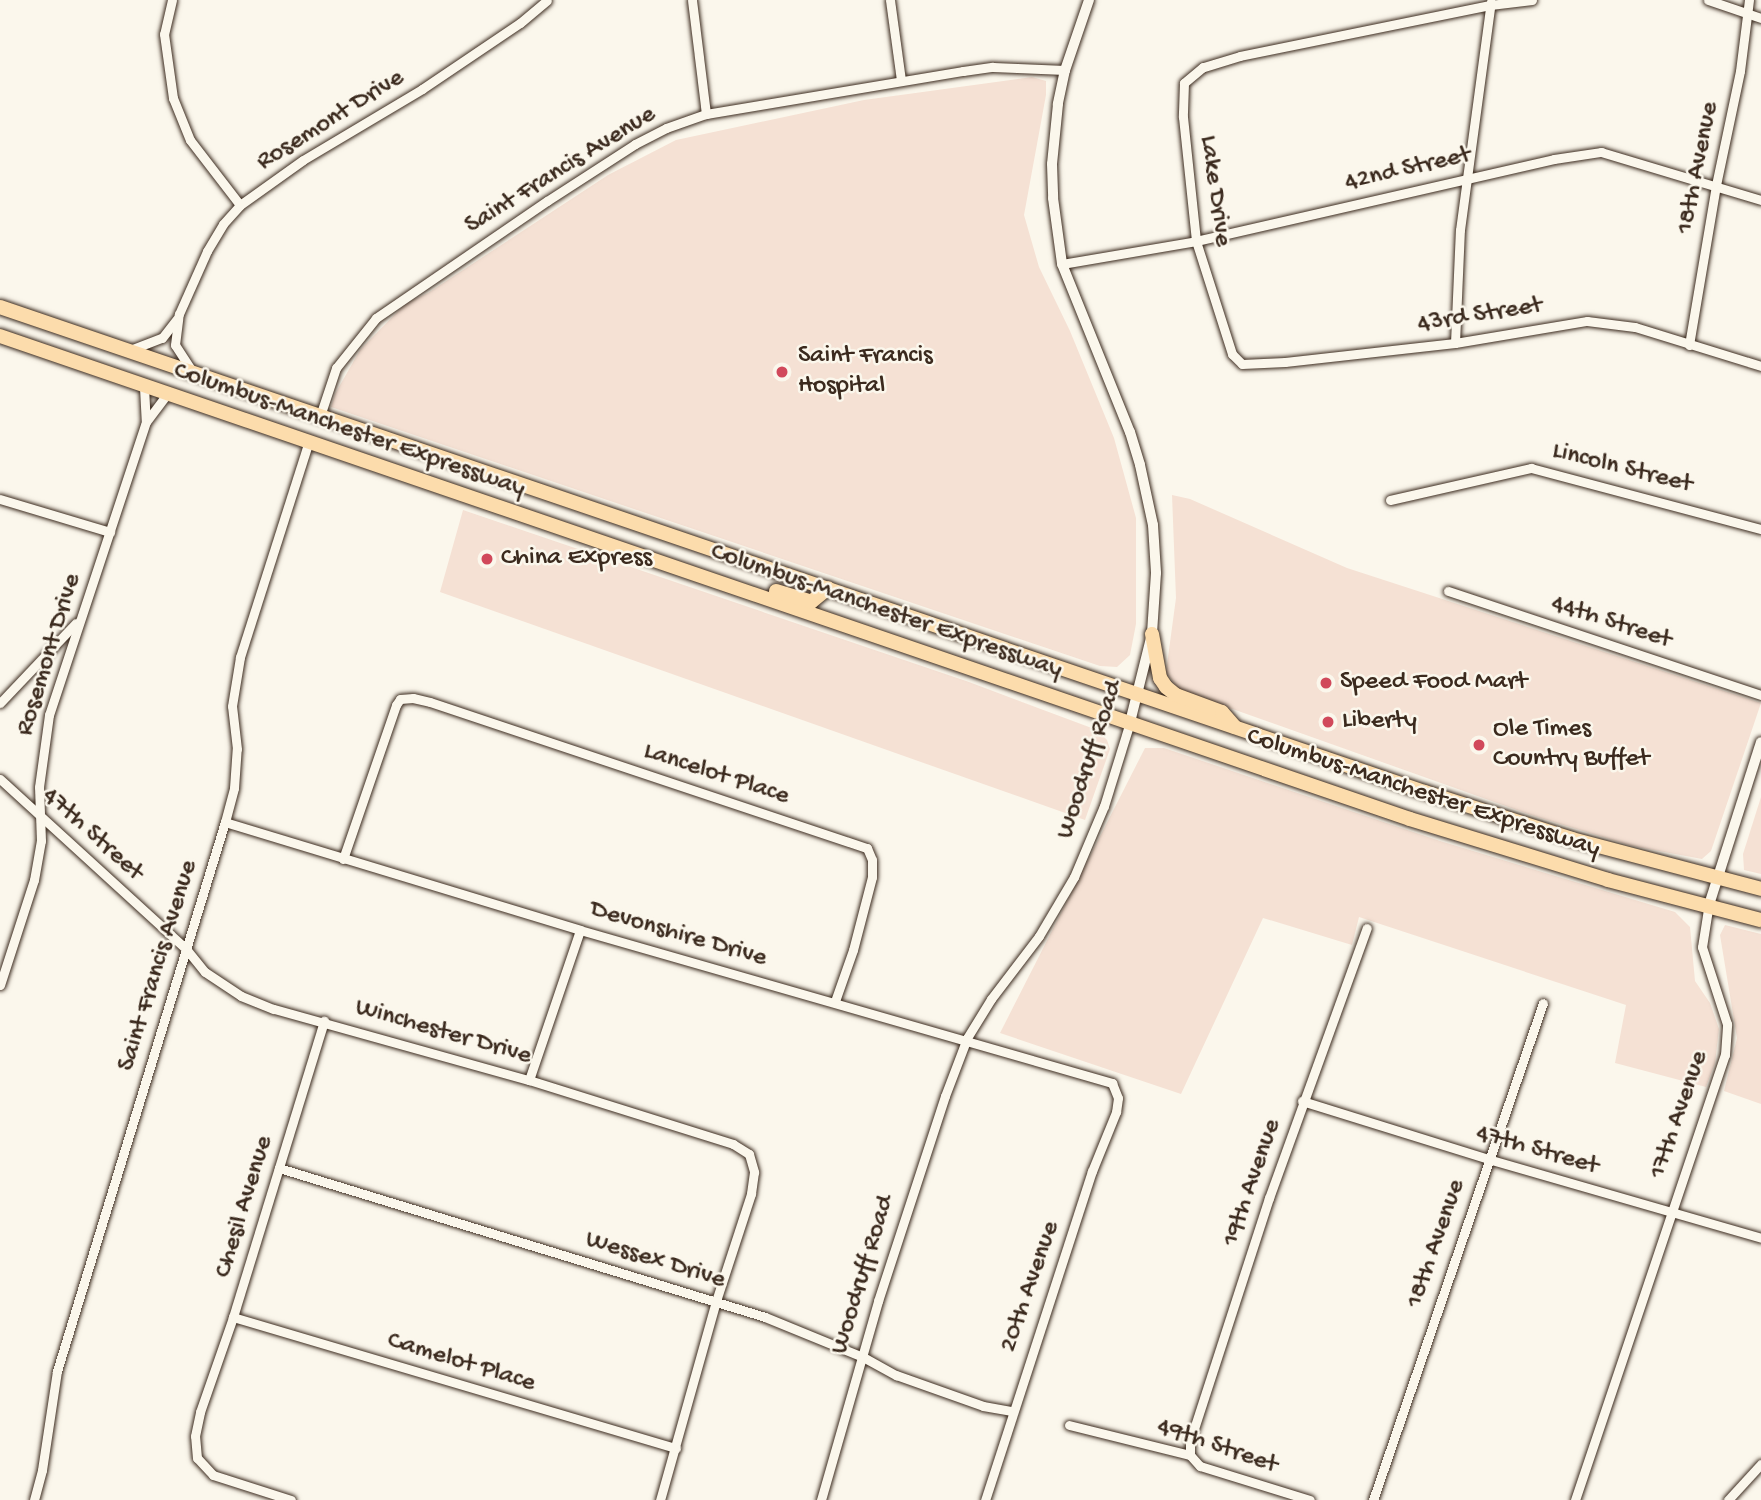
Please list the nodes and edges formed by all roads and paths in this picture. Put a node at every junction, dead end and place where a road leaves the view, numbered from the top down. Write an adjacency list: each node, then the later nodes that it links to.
1 (172, 0): 18 (street)
2 (547, 0): 18 (street, Rosemont Drive)
3 (692, 0): 14 (street)
4 (890, 0): 13 (street)
5 (1089, 0): 12 (street, Woodruff Road)
6 (1532, 0): 9 (street)
7 (1708, 0): 10 (street)
8 (1749, 0): 10 (street, 18th Avenue)
9 (1490, 2): 15 (street); 19 (street, Lake Drive)
10 (1747, 14): 11 (street); 16 (street, 18th Avenue)
11 (1761, 18)
12 (1065, 69): 13 (street, Saint Francis Avenue); 20 (street, Woodruff Road)
13 (901, 80): 14 (street, Saint Francis Avenue)
14 (706, 114): 32 (street, Saint Francis Avenue)
15 (1467, 178): 16 (street, 42nd Street); 19 (street, 42nd Street); 25 (street)
16 (1716, 185): 17 (street, 42nd Street); 26 (street, 18th Avenue)
17 (1761, 200)
18 (240, 205): 22 (street, Rosemont Drive)
19 (1196, 241): 20 (street, 42nd Street); 23 (street, Lake Drive)
20 (1062, 264): 43 (street, Woodruff Road)
21 (0, 307): 27 (main road, Columbus-Manchester Expressway)
22 (179, 314): 27 (street, Rosemont Drive); 29 (street, Rosemont Drive)
23 (1221, 327): 25 (street, 43rd Street)
24 (0, 336): 30 (main road, Columbus-Manchester Expressway)
25 (1455, 343): 26 (street, 43rd Street)
26 (1689, 345): 28 (street, 43rd Street)
27 (130, 350): 29 (main road, Columbus-Manchester Expressway)
28 (1761, 366)
29 (193, 372): 32 (main road, Columbus-Manchester Expressway)
30 (144, 387): 31 (main road, Columbus-Manchester Expressway); 33 (street, Rosemont Drive)
31 (166, 394): 33 (street, Rosemont Drive); 34 (main road, Columbus-Manchester Expressway)
32 (320, 416): 40 (main road, Columbus-Manchester Expressway)
33 (146, 422): 38 (street, Rosemont Drive)
34 (309, 444): 39 (main road, Columbus-Manchester Expressway); 52 (street, Saint Francis Avenue)
35 (0, 499): 38 (street)
36 (1390, 500): 37 (street, Lincoln Street)
37 (1761, 529)
38 (110, 532): 42 (street, Rosemont Drive)
39 (714, 580): 40 (main road); 47 (main road, Columbus-Manchester Expressway)
40 (828, 588): 44 (main road, Columbus-Manchester Expressway)
41 (1448, 592): 45 (street, 44th Street)
42 (79, 620): 46 (street); 51 (street, Rosemont Drive)
43 (1152, 634): 44 (street, Woodruff Road); 48 (main road)
44 (1137, 694): 47 (street, Woodruff Road); 48 (main road, Columbus-Manchester Expressway)
45 (1761, 695)
46 (0, 703)
47 (1130, 722): 56 (main road, Columbus-Manchester Expressway); 65 (street, Woodruff Road)
48 (1236, 728): 54 (main road, Columbus-Manchester Expressway)
49 (1761, 742): 54 (street, 17th Avenue)
50 (0, 779): 51 (street, 47th Street)
51 (42, 816): 60 (street, 47th Street); 61 (street, Rosemont Drive)
52 (225, 822): 53 (street, Devonshire Drive); 60 (street, Saint Francis Avenue)
53 (343, 859): 59 (street, Devonshire Drive); 62 (street, Lancelot Place)
54 (1717, 879): 55 (main road, Columbus-Manchester Expressway); 56 (street, 17th Avenue)
55 (1761, 889)
56 (1708, 908): 57 (main road, Columbus-Manchester Expressway); 71 (street, 17th Avenue)
57 (1761, 920)
58 (1367, 928): 68 (street, 19th Avenue)
59 (580, 930): 62 (street, Devonshire Drive); 66 (street)
60 (187, 950): 64 (street, Winchester Drive); 81 (street, Saint Francis Avenue)
61 (0, 985)
62 (835, 1001): 65 (street, Devonshire Drive)
63 (1544, 1003): 69 (street, 18th Avenue)
64 (324, 1021): 66 (street, Winchester Drive); 70 (street, Chesil Avenue)
65 (967, 1038): 67 (street, Devonshire Drive); 75 (street, Woodruff Road)
66 (529, 1080): 73 (street, Winchester Drive)
67 (1117, 1089): 76 (street, 20th Avenue)
68 (1302, 1101): 69 (street, 47th Street); 79 (street, 19th Avenue)
69 (1488, 1159): 71 (street, 47th Street); 87 (street, 18th Avenue)
70 (279, 1168): 73 (street, Wessex Drive); 74 (street, Chesil Avenue)
71 (1670, 1212): 72 (street, 47th Street); 88 (street, 17th Avenue)
72 (1761, 1238)
73 (716, 1301): 75 (street, Wessex Drive); 78 (street)
74 (233, 1317): 78 (street, Camelot Place); 82 (street, Chesil Avenue)
75 (863, 1357): 76 (street, Wessex Drive); 84 (street, Woodruff Road)
76 (1011, 1412): 85 (street, 20th Avenue)
77 (1069, 1425): 79 (street, 49th Street)
78 (676, 1448): 83 (street)
79 (1190, 1455): 86 (street, 49th Street)
80 (1761, 1464): 89 (street)
81 (34, 1500)
82 (291, 1500)
83 (660, 1500)
84 (821, 1500)
85 (985, 1500)
86 (1310, 1500)
87 (1373, 1500)
88 (1575, 1500)
89 (1728, 1500)

